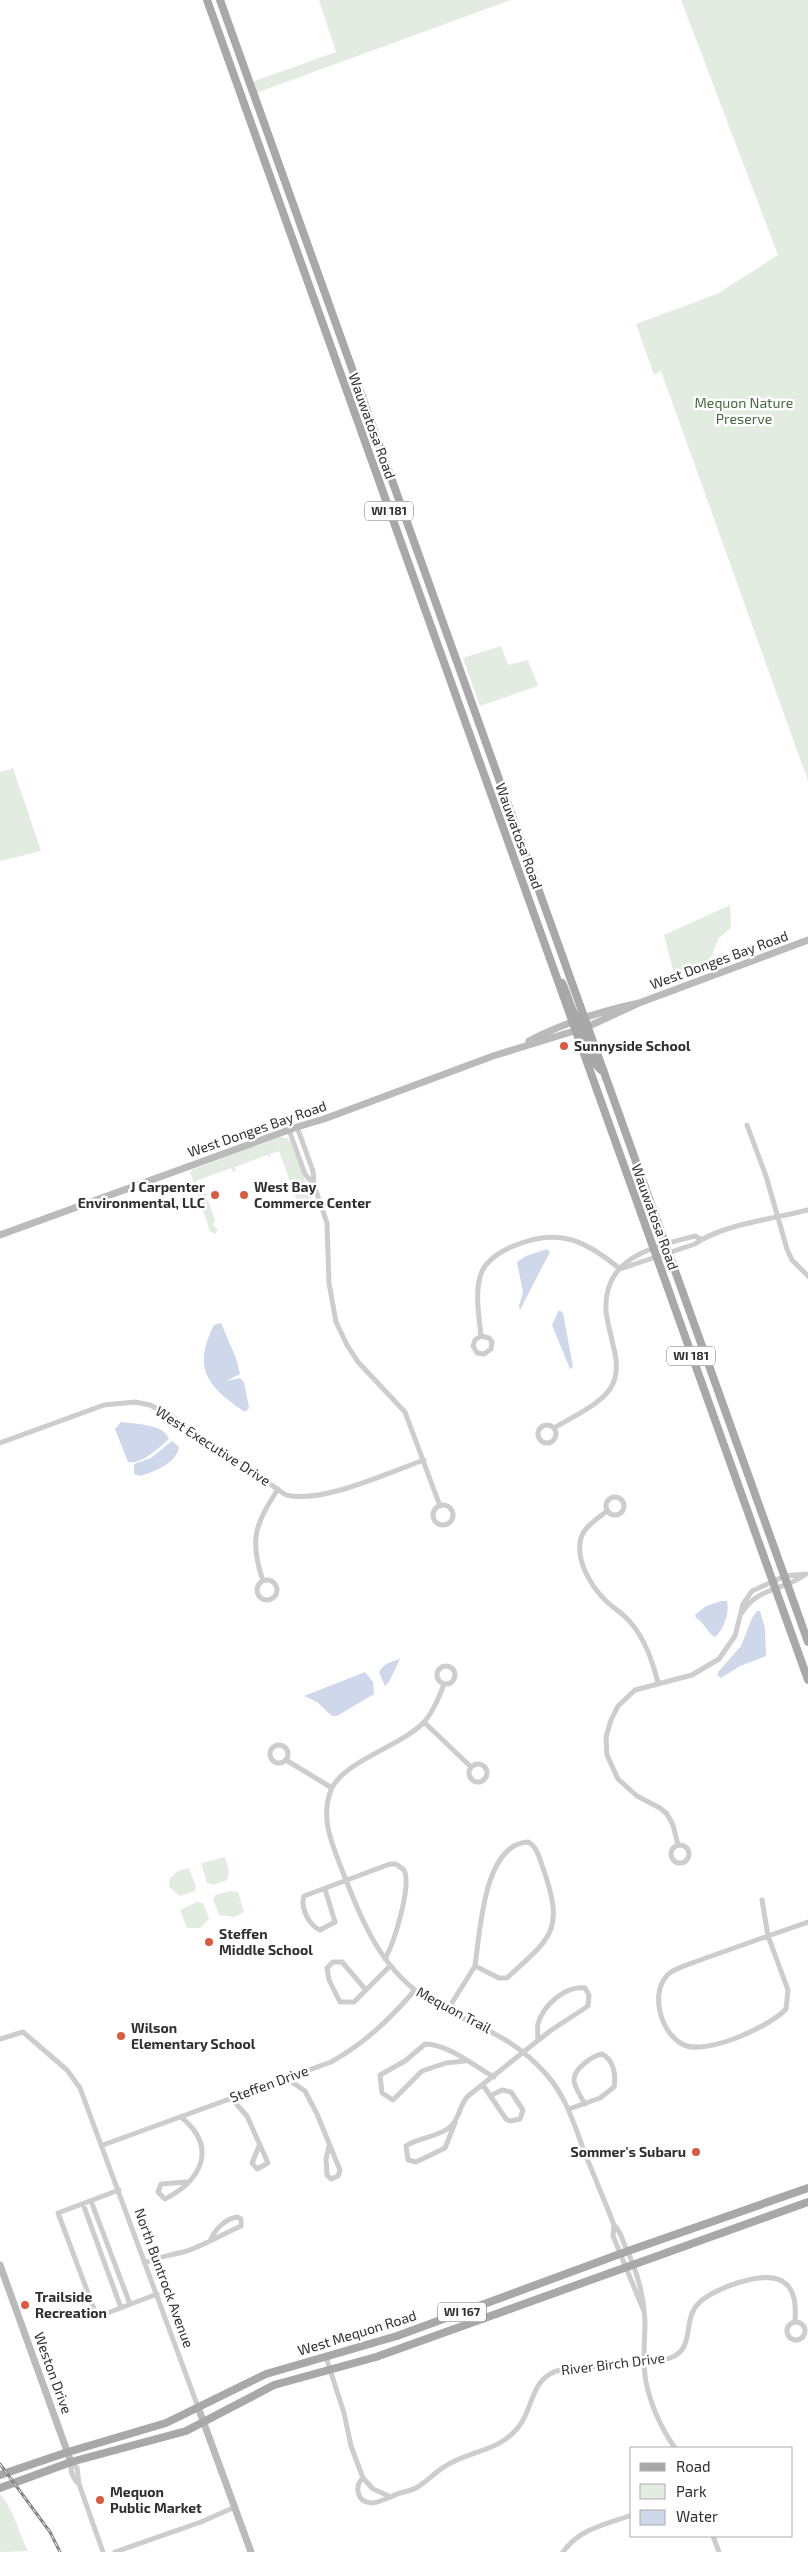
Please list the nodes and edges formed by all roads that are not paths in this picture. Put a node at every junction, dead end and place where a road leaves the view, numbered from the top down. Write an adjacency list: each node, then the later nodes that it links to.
1 (207, 0): 5 (main road, Wauwatosa Road / WI 181)
2 (220, 0): 5 (main road, Wauwatosa Road / WI 181)
3 (808, 940): 4 (street, West Donges Bay Road)
4 (639, 1003): 5 (street, West Donges Bay Road); 6 (street, West Donges Bay Road)
5 (578, 1020): 6 (main road); 6 (main road, Wauwatosa Road / WI 181); 7 (street, West Donges Bay Road)
6 (581, 1029): 7 (street, West Donges Bay Road); 15 (main road, Wauwatosa Road / WI 181); 16 (main road, Wauwatosa Road / WI 181)
7 (522, 1045): 9 (street, West Donges Bay Road)
8 (747, 1125): 13 (street)
9 (297, 1127): 10 (street, West Donges Bay Road); 11 (street)
10 (288, 1130): 11 (street); 14 (street, West Donges Bay Road)
11 (314, 1185): 22 (street)
12 (808, 1210): 13 (street)
13 (778, 1218): 15 (street); 18 (street)
14 (0, 1235)
15 (667, 1249): 16 (street); 16 (street); 27 (main road, Wauwatosa Road / WI 181)
16 (654, 1253): 17 (street); 17 (street); 29 (main road, Wauwatosa Road / WI 181)
17 (620, 1269): 19 (street); 20 (street)
18 (808, 1276)
19 (481, 1336)
20 (554, 1428)
21 (0, 1443): 23 (street, West Executive Drive)
22 (424, 1460): 23 (street, West Executive Drive); 24 (street)
23 (278, 1489): 28 (street)
24 (440, 1506): 24 (street)
25 (607, 1511): 32 (street)
26 (807, 1574): 27 (street)
27 (786, 1580): 29 (street); 30 (main road, Wauwatosa Road / WI 181)
28 (263, 1581)
29 (774, 1584): 31 (main road, Wauwatosa Road / WI 181); 32 (street)
30 (808, 1642)
31 (808, 1680)
32 (658, 1682): 38 (street)
33 (444, 1684): 34 (street)
34 (424, 1722): 36 (street); 37 (street)
35 (286, 1760): 37 (street)
36 (471, 1766)
37 (332, 1788): 39 (street, Mequon Trail)
38 (678, 1845)
39 (346, 1880): 40 (street); 44 (street, Mequon Trail); 44 (street)
40 (325, 1889): 40 (street)
41 (762, 1900): 43 (street)
42 (808, 1922): 43 (street)
43 (768, 1936): 43 (street)
44 (385, 1959): 45 (street, Mequon Trail)
45 (390, 1966): 47 (street); 48 (street, Mequon Trail)
46 (474, 1966): 46 (street); 49 (street)
47 (366, 1990): 47 (street)
48 (414, 1990): 49 (street, Mequon Trail); 55 (street, Steffen Drive)
49 (448, 2009): 52 (street, Mequon Trail)
50 (0, 2039): 63 (street, North Buntrock Avenue)
51 (538, 2040): 51 (street); 52 (street)
52 (525, 2053): 54 (street); 60 (street, Mequon Trail)
53 (465, 2061): 53 (street); 54 (street)
54 (494, 2077): 56 (street)
55 (286, 2078): 58 (street, Steffen Drive); 65 (street)
56 (483, 2085): 57 (street); 62 (street)
57 (490, 2096): 57 (street)
58 (231, 2098): 61 (street, Steffen Drive); 64 (street)
59 (585, 2104): 59 (street); 60 (street)
60 (569, 2110): 73 (street, Mequon Trail)
61 (181, 2117): 63 (street, Steffen Drive); 66 (street)
62 (455, 2123): 62 (street)
63 (103, 2145): 68 (street, North Buntrock Avenue)
64 (259, 2146)
65 (329, 2146): 65 (street)
66 (187, 2182): 66 (street)
67 (808, 2188): 73 (main road, West Mequon Road / WI 167)
68 (119, 2190): 69 (street); 74 (street, North Buntrock Avenue)
69 (91, 2201): 71 (street); 80 (street)
70 (808, 2202): 76 (main road, West Mequon Road / WI 167)
71 (83, 2204): 81 (street); 81 (street)
72 (210, 2240): 72 (street); 74 (street)
73 (624, 2252): 76 (street, Mequon Trail); 77 (main road, West Mequon Road / WI 167)
74 (145, 2263): 78 (street, North Buntrock Avenue)
75 (0, 2264): 91 (street, Weston Drive)
76 (629, 2267): 79 (main road, West Mequon Road / WI 167); 86 (street, Mequon Trail)
77 (548, 2281): 79 (main road); 83 (main road, West Mequon Road / WI 167)
78 (156, 2294): 80 (street); 88 (street, North Buntrock Avenue)
79 (553, 2294): 84 (main road, West Mequon Road / WI 167)
80 (130, 2304): 81 (street)
81 (121, 2308)
82 (795, 2322): 86 (street, River Birch Drive)
83 (432, 2323): 84 (main road); 85 (main road, West Mequon Road / WI 167)
84 (437, 2335): 87 (main road, West Mequon Road / WI 167)
85 (326, 2357): 87 (street); 88 (main road, West Mequon Road / WI 167)
86 (644, 2362): 90 (street, Mequon Trail); 96 (street, River Birch Drive)
87 (330, 2369): 89 (main road, West Mequon Road / WI 167); 94 (street)
88 (198, 2407): 89 (street, North Buntrock Avenue); 91 (main road, West Mequon Road / WI 167)
89 (205, 2422): 92 (main road, West Mequon Road / WI 167); 97 (street, North Buntrock Avenue)
90 (674, 2447)
91 (68, 2452): 92 (street, Weston Drive); 93 (main road, West Mequon Road / WI 167)
92 (71, 2462): 95 (main road, West Mequon Road / WI 167); 100 (street)
93 (0, 2476)
94 (363, 2478): 96 (street); 96 (street, River Birch Drive)
95 (0, 2488)
96 (391, 2497)
97 (235, 2507): 101 (street); 102 (street, North Buntrock Avenue)
98 (630, 2516): 103 (street)
99 (713, 2537): 104 (street)
100 (103, 2552)
101 (114, 2552)
102 (251, 2552)
103 (563, 2552)
104 (719, 2552)

